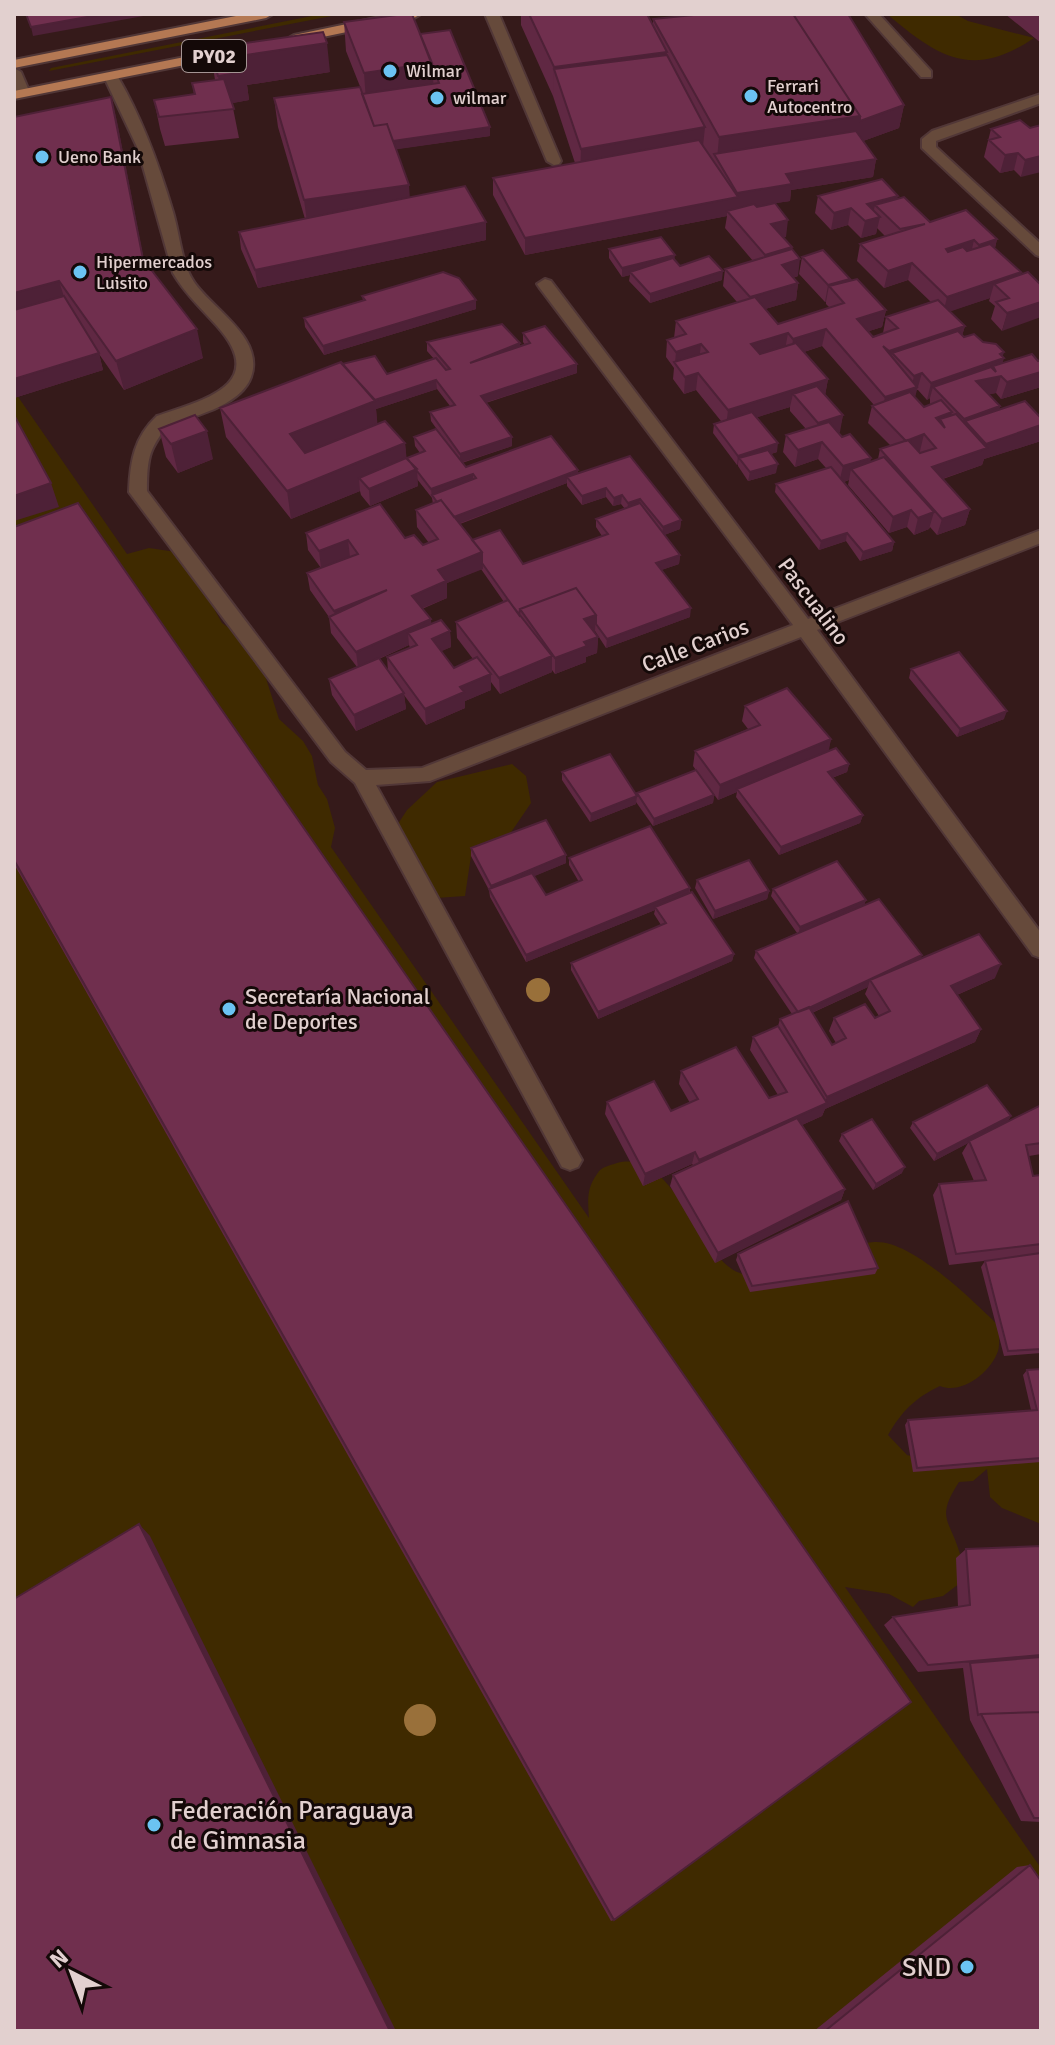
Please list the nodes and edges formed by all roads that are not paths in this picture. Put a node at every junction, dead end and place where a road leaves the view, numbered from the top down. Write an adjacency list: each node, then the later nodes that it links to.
1 (266, 14): 7 (highway, PY02)
2 (414, 14): 5 (highway, PY02)
3 (492, 14): 13 (street)
4 (872, 14): 9 (street)
5 (275, 43)
6 (259, 46): 10 (highway, PY02)
7 (14, 64)
8 (14, 72): 11 (street)
9 (926, 74)
10 (111, 77): 11 (highway, PY02); 18 (street)
11 (18, 94)
12 (1041, 98): 14 (street)
13 (554, 161)
14 (1041, 252)
15 (545, 284): 17 (street, Pascualino)
16 (1041, 536): 17 (street, Calle Carios)
17 (805, 628): 18 (street, Calle Carios); 19 (street, Pascualino)
18 (362, 778): 20 (street)
19 (1041, 949)
20 (570, 1160)

